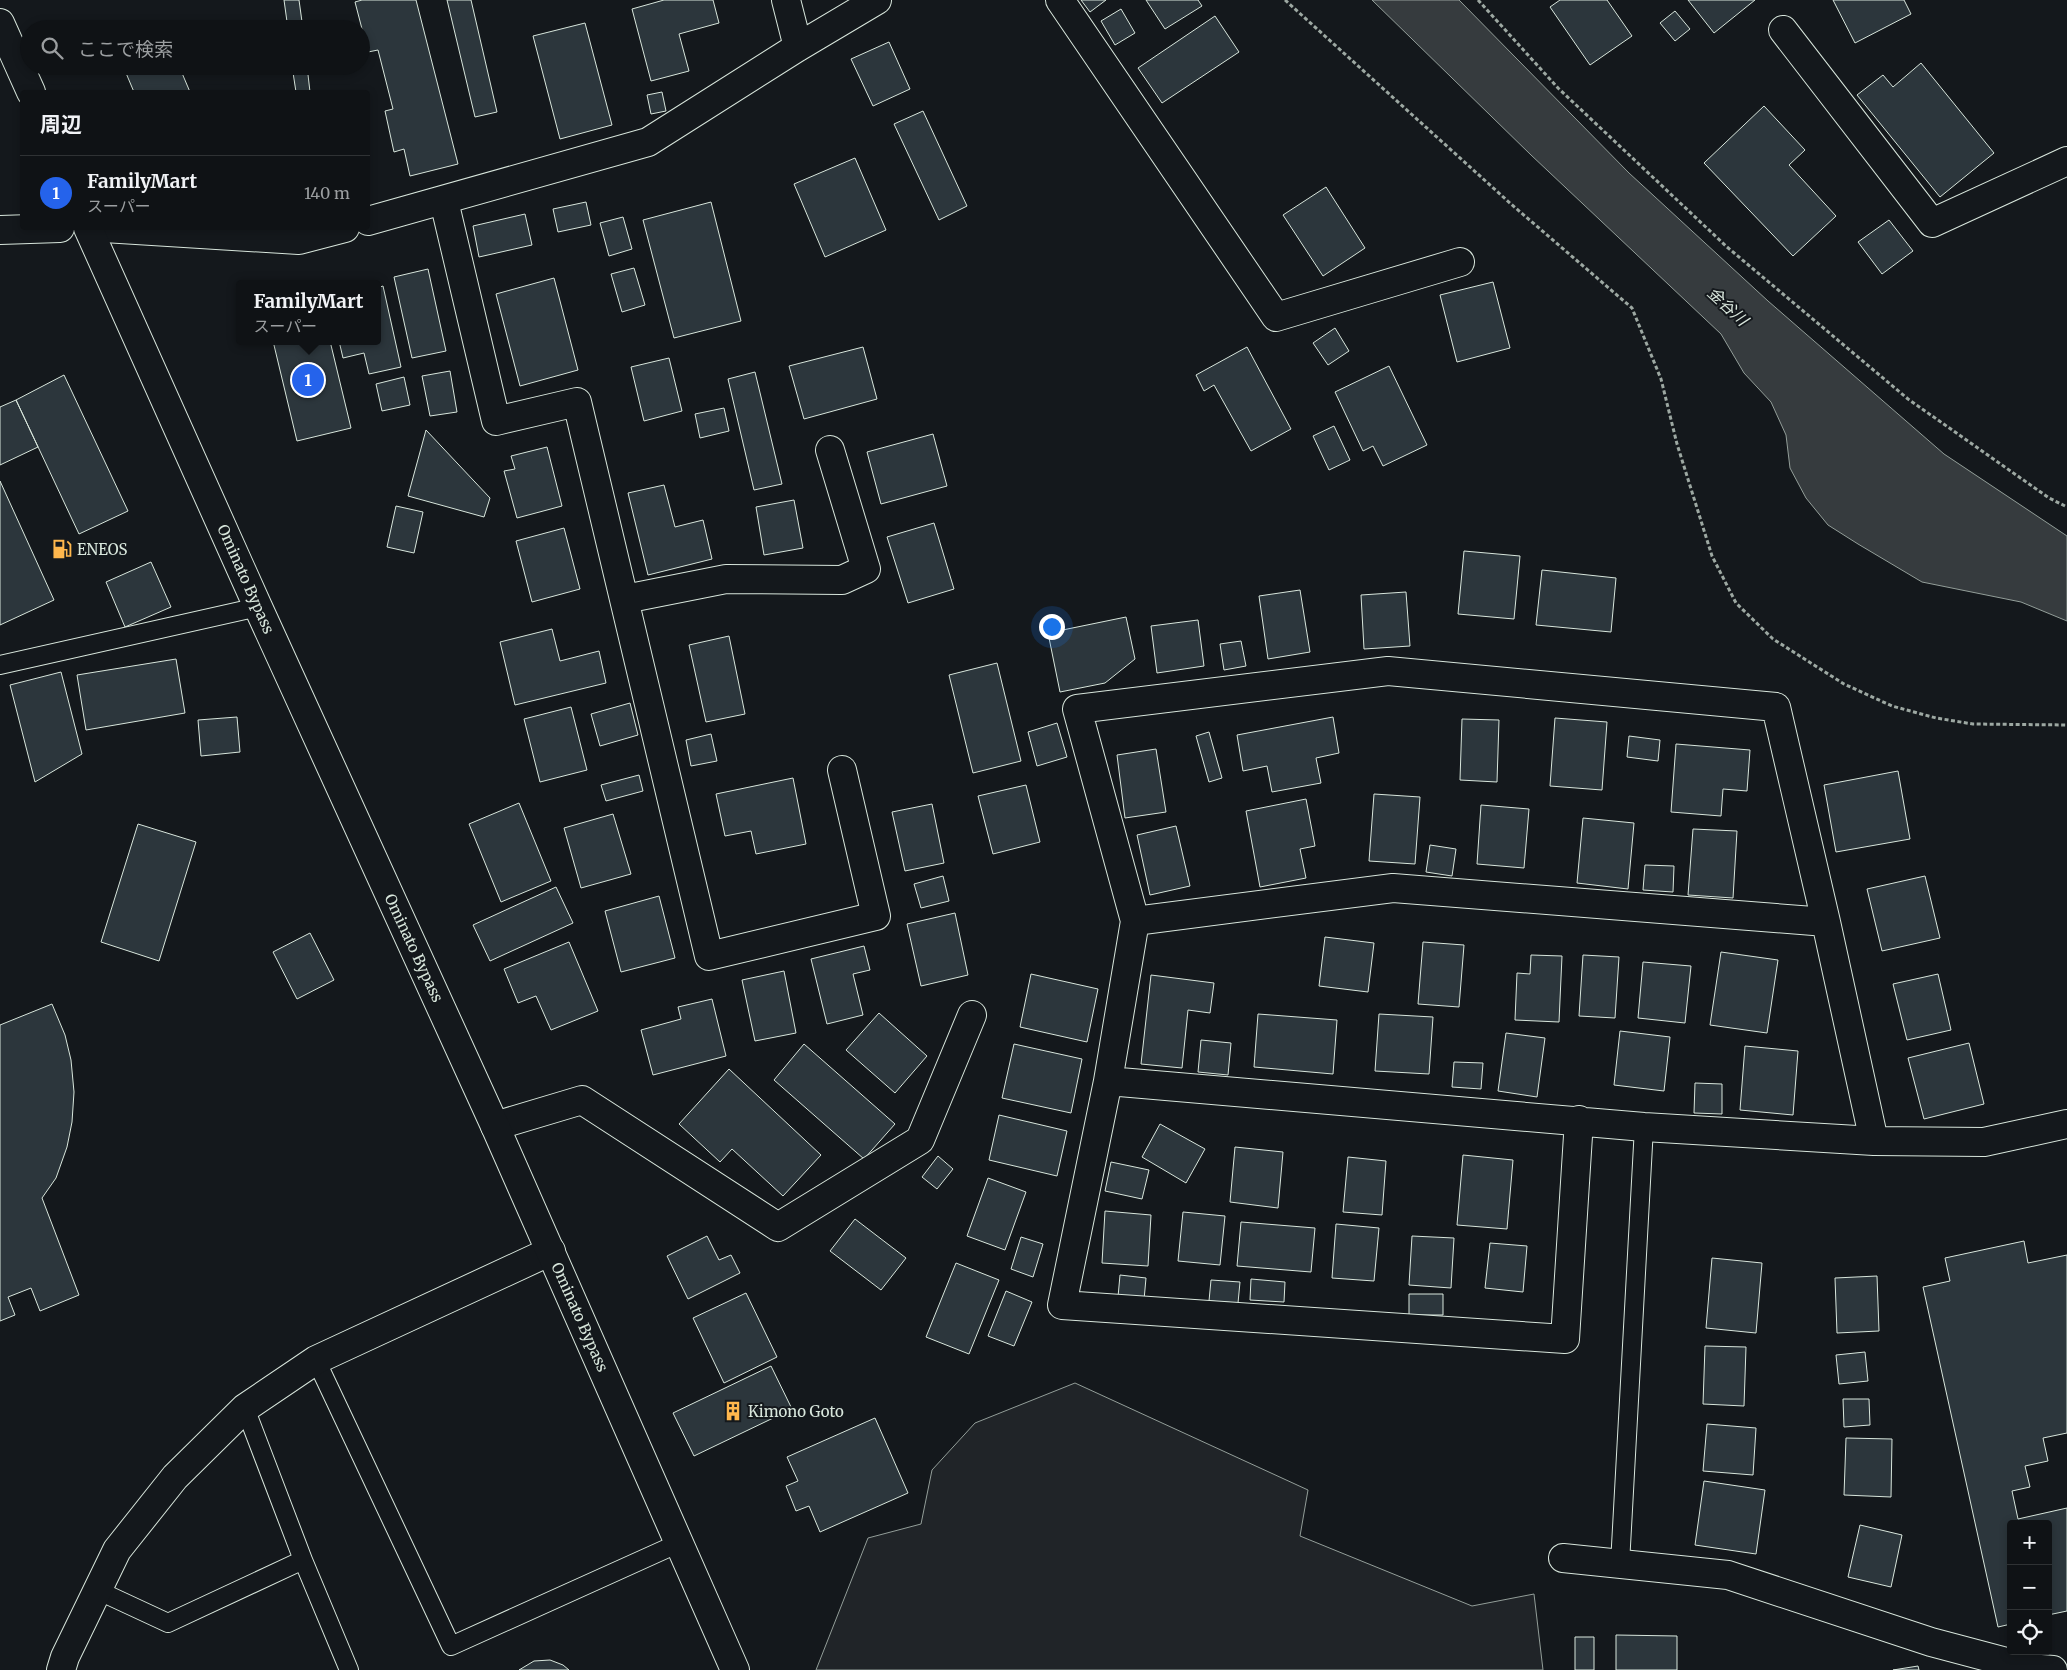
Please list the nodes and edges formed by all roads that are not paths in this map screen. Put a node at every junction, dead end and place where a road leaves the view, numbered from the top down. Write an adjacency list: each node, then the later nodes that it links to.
1 (786, 0): 6 (main road)
2 (877, 0): 6 (main road)
3 (1060, 0): 18 (main road)
4 (0, 23): 7 (main road)
5 (1783, 30): 10 (main road)
6 (798, 47): 11 (main road)
7 (20, 68)
8 (23, 75): 9 (main road)
9 (30, 90)
10 (2067, 161)
11 (444, 201): 12 (main road); 20 (main road)
12 (370, 220)
13 (20, 229): 14 (main road)
14 (0, 230)
15 (89, 230): 21 (main road, Ominato Bypass)
16 (136, 230): 17 (main road)
17 (337, 230)
18 (1460, 262)
19 (830, 450): 20 (main road)
20 (625, 599): 23 (main road)
21 (258, 607): 22 (lane); 30 (main road, Ominato Bypass)
22 (0, 665)
23 (842, 770)
24 (1135, 921): 25 (main road); 25 (main road); 27 (main road)
25 (1826, 922): 32 (main road)
26 (972, 1015): 30 (main road)
27 (1108, 1081): 28 (main road); 28 (main road)
28 (1579, 1120): 31 (main road)
29 (2067, 1124): 32 (main road)
30 (496, 1126): 33 (main road, Ominato Bypass)
31 (1644, 1126): 32 (main road); 39 (lane)
32 (1874, 1141)
33 (551, 1251): 34 (main road); 36 (main road, Ominato Bypass)
34 (316, 1360): 35 (main road); 36 (lane)
35 (245, 1408): 38 (lane); 40 (main road)
36 (679, 1543): 43 (main road, Ominato Bypass)
37 (1563, 1558): 39 (main road)
38 (303, 1560): 40 (lane); 42 (lane)
39 (1620, 1564): 44 (main road)
40 (98, 1590): 41 (main road)
41 (61, 1670)
42 (349, 1670)
43 (735, 1670)
44 (2053, 1670)

